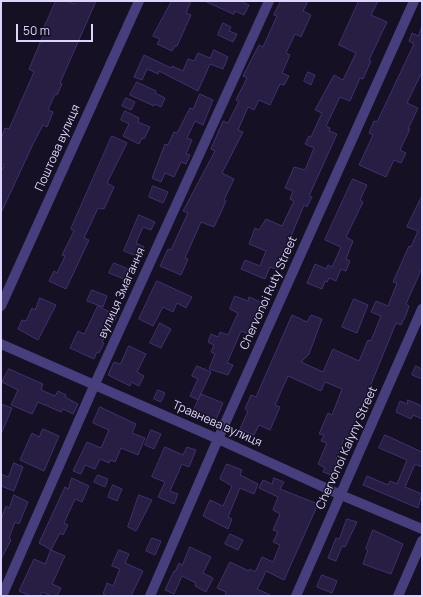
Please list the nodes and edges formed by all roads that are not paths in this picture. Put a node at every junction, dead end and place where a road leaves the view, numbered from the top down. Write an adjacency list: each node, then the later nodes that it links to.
1 (139, 1): 4 (street, Поштова вулиця)
2 (269, 1): 7 (street, вулиця Змагання)
3 (414, 1): 8 (street, Chervonoi Ruty Street)
4 (1, 306)
5 (422, 309): 9 (street, Chervonoi Kalyny Street)
6 (1, 344): 7 (street, Травнева вулиця)
7 (94, 386): 8 (street, Травнева вулиця); 12 (street, вулиця Змагання)
8 (218, 438): 9 (street, Травнева вулиця); 13 (street, Chervonoi Ruty Street)
9 (341, 495): 10 (street, Травнева вулиця); 14 (street, Chervonoi Kalyny Street)
10 (422, 529)
11 (422, 542): 15 (street)
12 (2, 596)
13 (150, 596)
14 (296, 596)
15 (398, 596)

